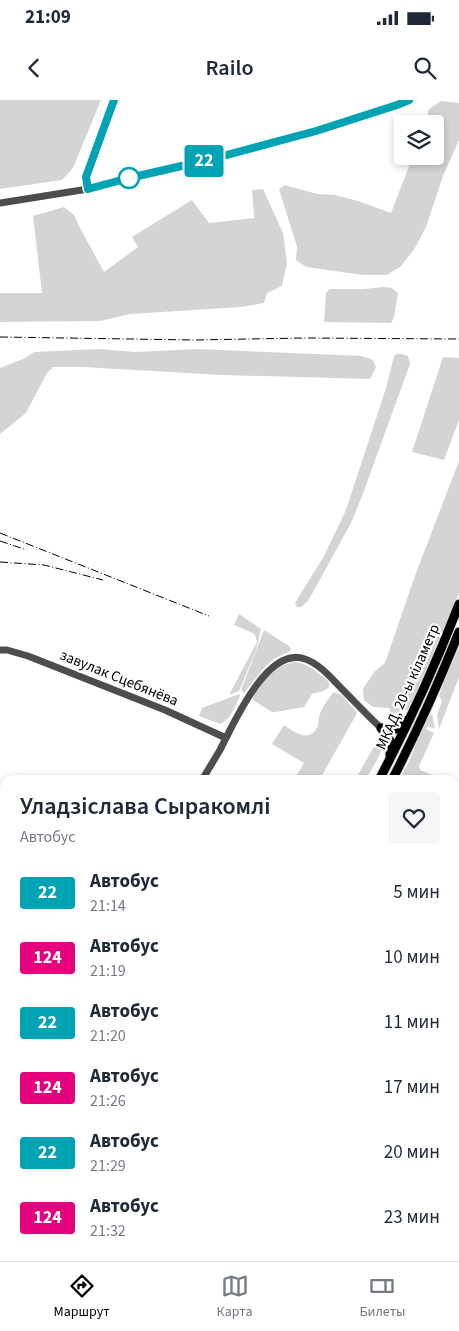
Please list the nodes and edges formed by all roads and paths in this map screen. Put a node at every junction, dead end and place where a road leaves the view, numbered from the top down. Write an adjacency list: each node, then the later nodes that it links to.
1 (114, 100): 3 (street)
2 (409, 100): 3 (street)
3 (88, 189): 4 (street)
4 (0, 203)
5 (459, 604): 8 (highway, МКАД, 20-ы кіламетр)
6 (459, 632): 14 (highway, МКАД, 20-ы кіламетр)
7 (0, 650): 10 (street, завулак Сцебянёва)
8 (412, 714): 9 (highway); 11 (highway, МКАД, 20-ы кіламетр)
9 (381, 728): 10 (street); 11 (highway)
10 (226, 738): 12 (street)
11 (386, 767): 13 (highway, МКАД, 20-ы кіламетр)
12 (205, 775)
13 (382, 775)
14 (395, 775)

